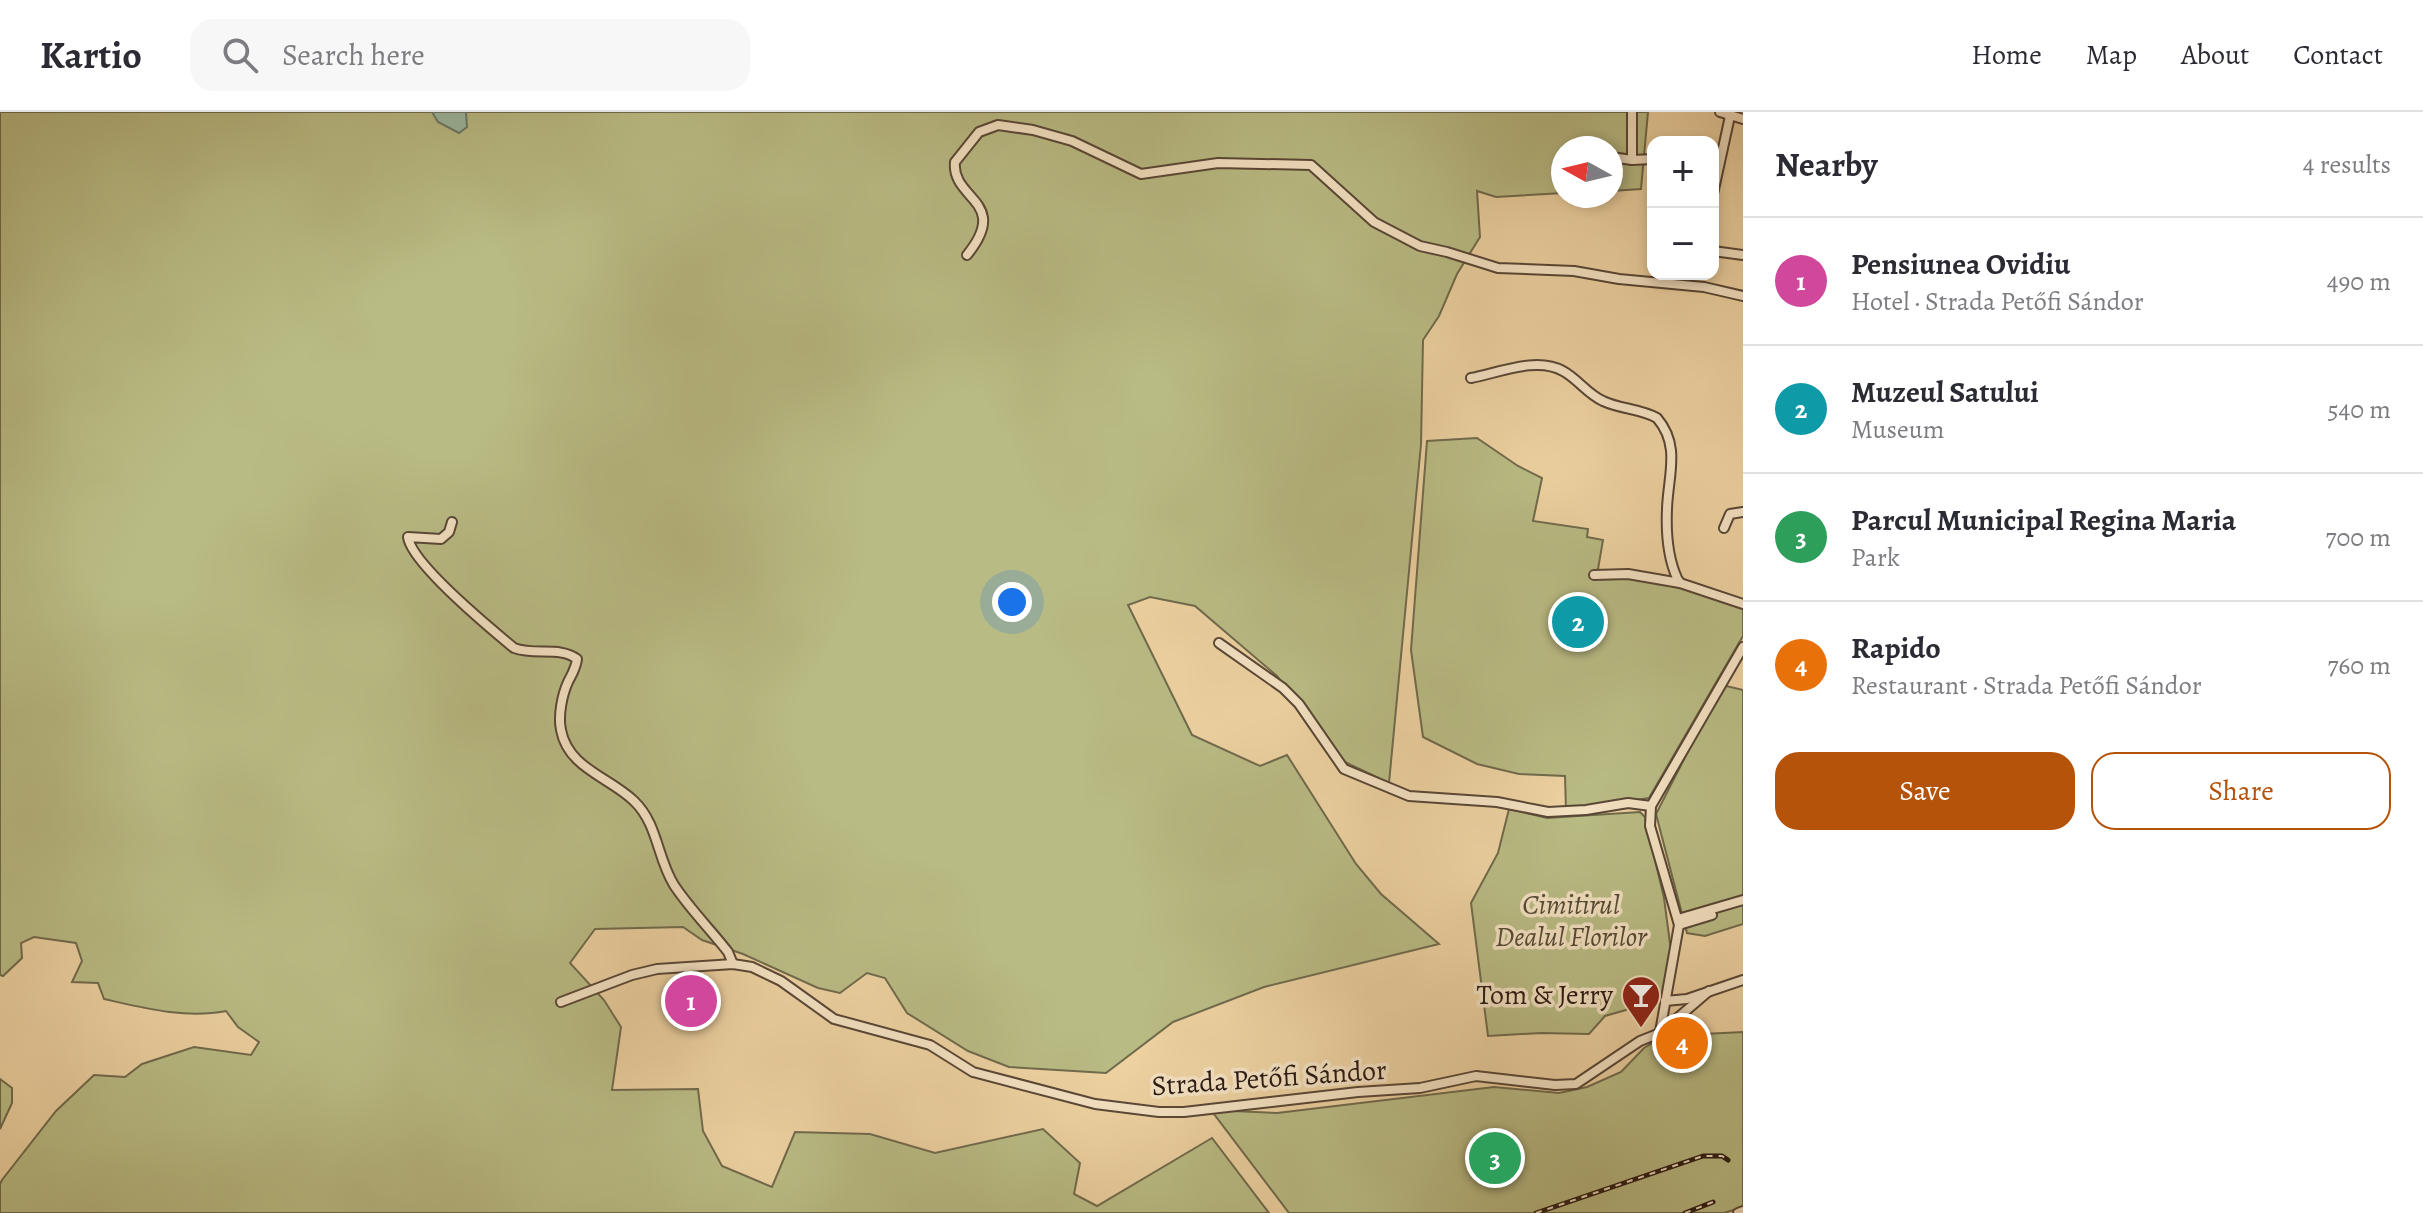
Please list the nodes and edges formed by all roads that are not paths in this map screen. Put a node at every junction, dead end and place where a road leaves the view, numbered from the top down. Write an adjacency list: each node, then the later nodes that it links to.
1 (1720, 112): 3 (street)
2 (1632, 114): 8 (street)
3 (1730, 116): 4 (street); 5 (street)
4 (1743, 119)
5 (1719, 146)
6 (1623, 159): 8 (street)
7 (1647, 159): 8 (street)
8 (1632, 160)
9 (1719, 252): 11 (street)
10 (967, 255): 12 (street)
11 (1743, 255)
12 (1743, 296)
13 (1471, 378): 18 (street)
14 (1743, 512): 16 (street)
15 (452, 522): 25 (street)
16 (1724, 528)
17 (1594, 575): 18 (street)
18 (1680, 583): 19 (street)
19 (1743, 604)
20 (1219, 643): 22 (street)
21 (1743, 647): 22 (street)
22 (1651, 806): 24 (street)
23 (1743, 902): 24 (street)
24 (1678, 922): 28 (street)
25 (733, 964): 29 (street, Strada Petőfi Sándor); 30 (street, Strada Petőfi Sándor)
26 (1743, 980): 27 (street, Strada Petőfi Sándor)
27 (1709, 991): 28 (street); 30 (street, Strada Petőfi Sándor)
28 (1665, 1001): 30 (street)
29 (561, 1002)
30 (1660, 1033)

